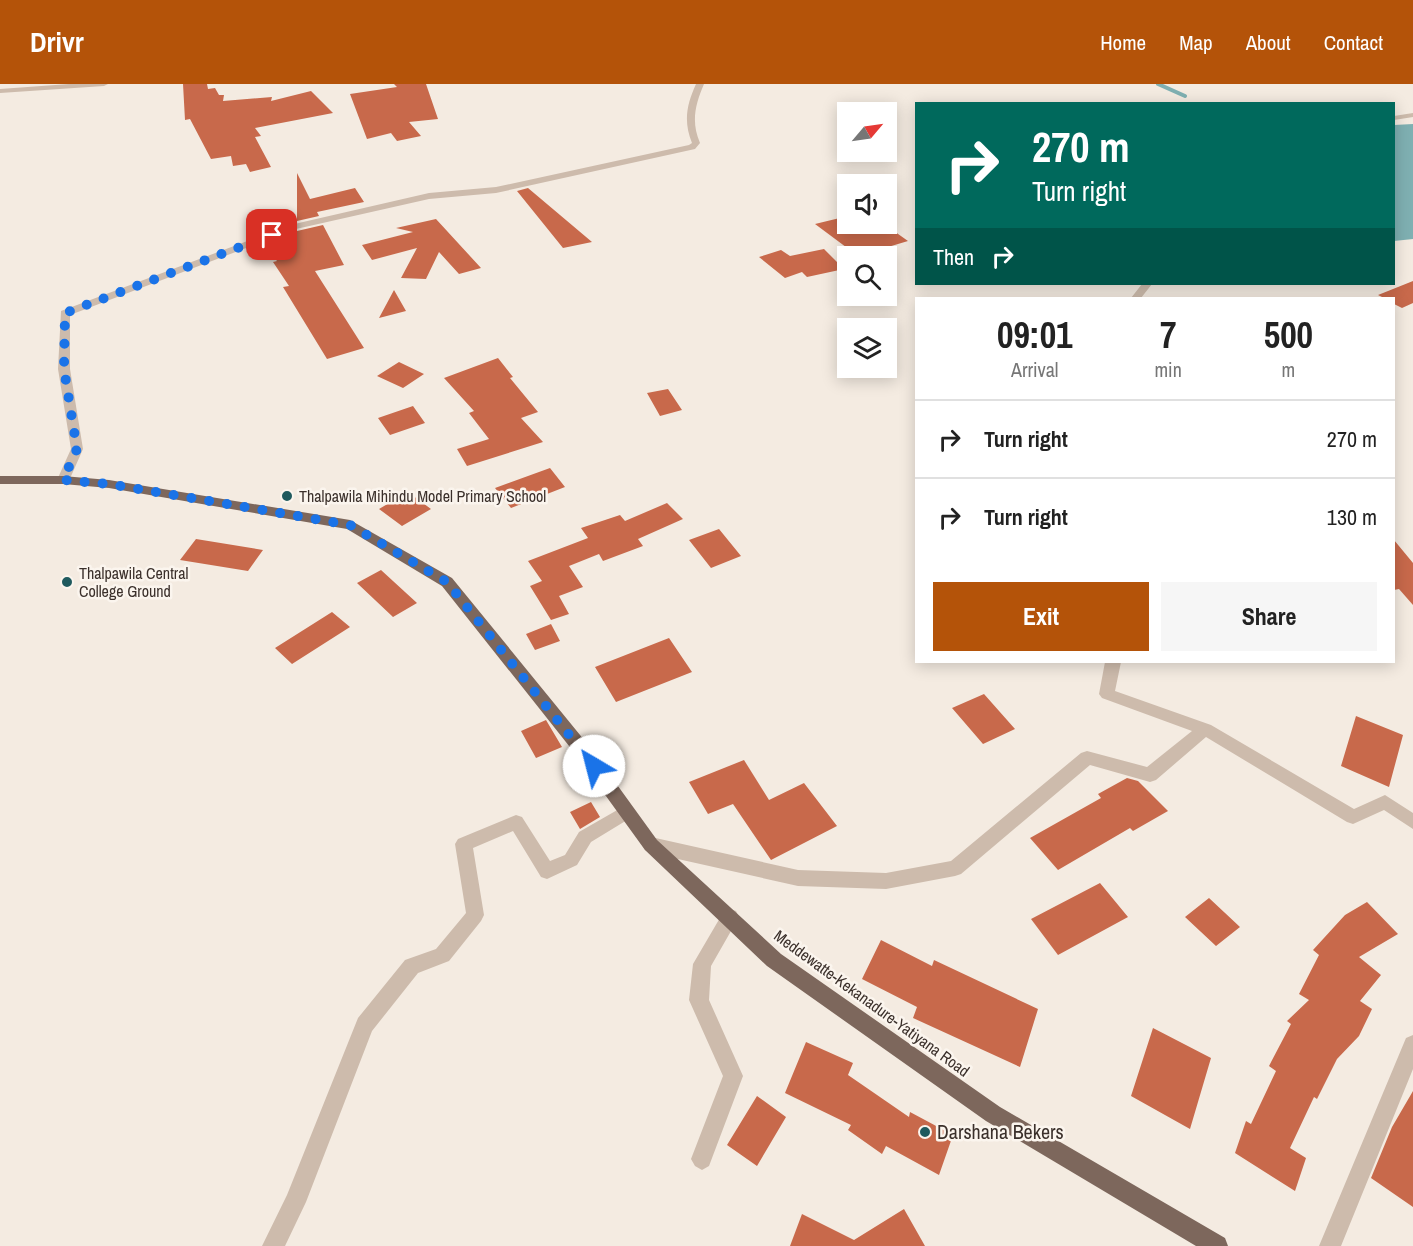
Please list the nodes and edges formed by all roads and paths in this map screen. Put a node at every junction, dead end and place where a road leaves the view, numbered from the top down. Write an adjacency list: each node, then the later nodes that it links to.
1 (104, 84): 3 (street)
2 (700, 84): 9 (street)
3 (0, 91)
4 (1413, 115): 5 (street)
5 (1395, 118)
6 (1146, 285): 7 (street)
7 (1137, 297)
8 (0, 480): 9 (main road, Meddewatte-Kekanadure-Yatiyana Road)
9 (63, 480): 12 (main road, Meddewatte-Kekanadure-Yatiyana Road)
10 (1112, 663): 11 (street)
11 (1205, 729): 13 (street); 14 (street)
12 (627, 812): 14 (main road, Meddewatte-Kekanadure-Yatiyana Road); 18 (street)
13 (1413, 822)
14 (651, 845): 15 (main road, Meddewatte-Kekanadure-Yatiyana Road)
15 (730, 917): 17 (street); 19 (main road, Meddewatte-Kekanadure-Yatiyana Road)
16 (1413, 1045): 20 (street)
17 (702, 1158)
18 (273, 1246)
19 (1217, 1246)
20 (1330, 1246)

